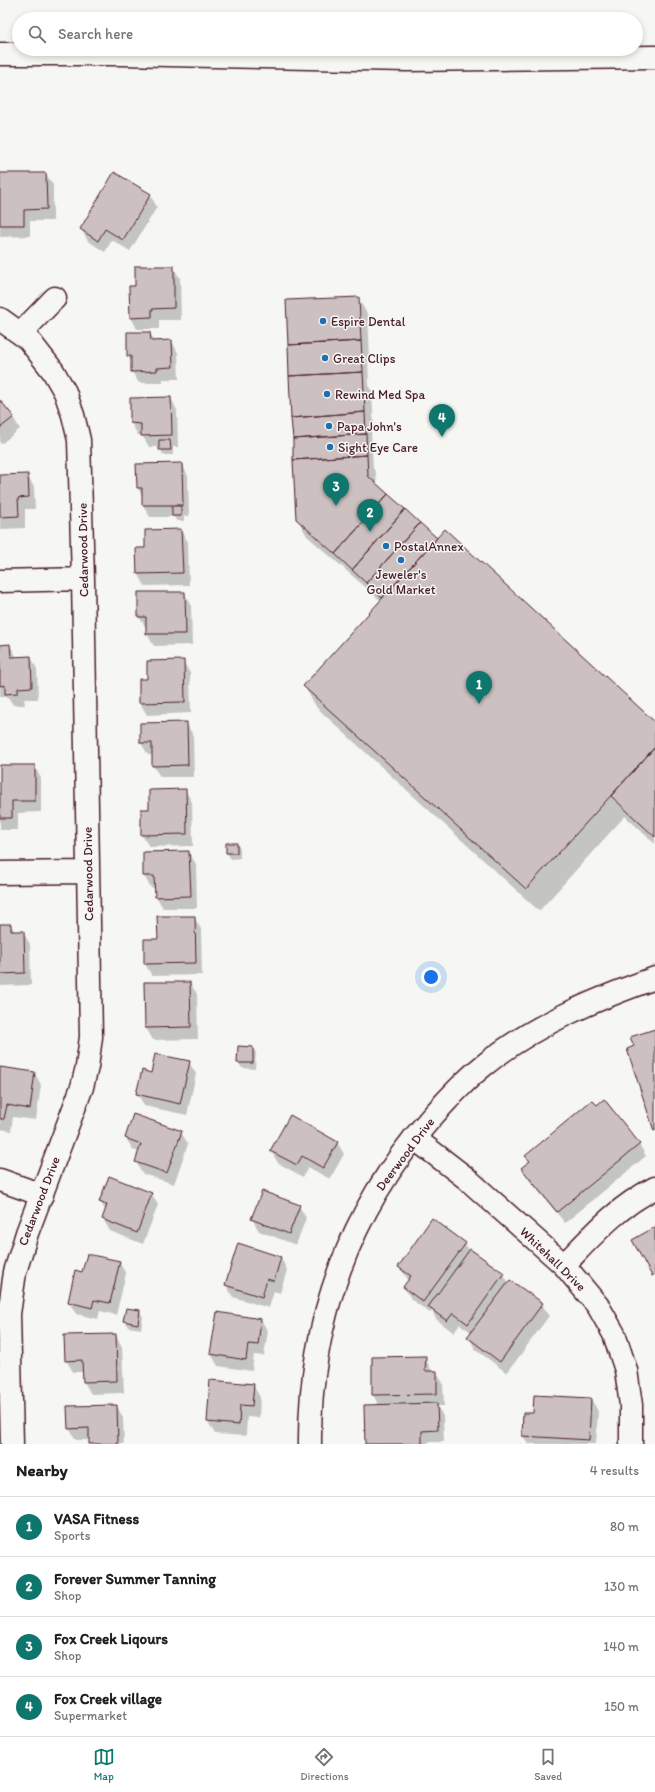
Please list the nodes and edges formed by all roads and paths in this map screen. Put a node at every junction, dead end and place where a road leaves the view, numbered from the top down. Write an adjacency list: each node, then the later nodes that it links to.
1 (0, 54): 2 (street)
2 (12, 54)
3 (222, 56): 4 (street)
4 (655, 57)
5 (55, 298): 7 (street)
6 (0, 319): 7 (street, Cedarwood Drive)
7 (21, 333): 8 (street, Cedarwood Drive)
8 (83, 579): 9 (street); 10 (street, Cedarwood Drive)
9 (0, 581)
10 (88, 872): 11 (street); 16 (street, Cedarwood Drive)
11 (0, 873)
12 (655, 978): 13 (street, Deerwood Drive)
13 (414, 1138): 17 (street, Whitehall Drive); 19 (street, Deerwood Drive)
14 (0, 1180): 16 (street)
15 (655, 1188): 17 (street)
16 (42, 1195): 18 (street, Cedarwood Drive)
17 (564, 1265): 20 (street, Whitehall Drive)
18 (12, 1444)
19 (310, 1444)
20 (631, 1444)

